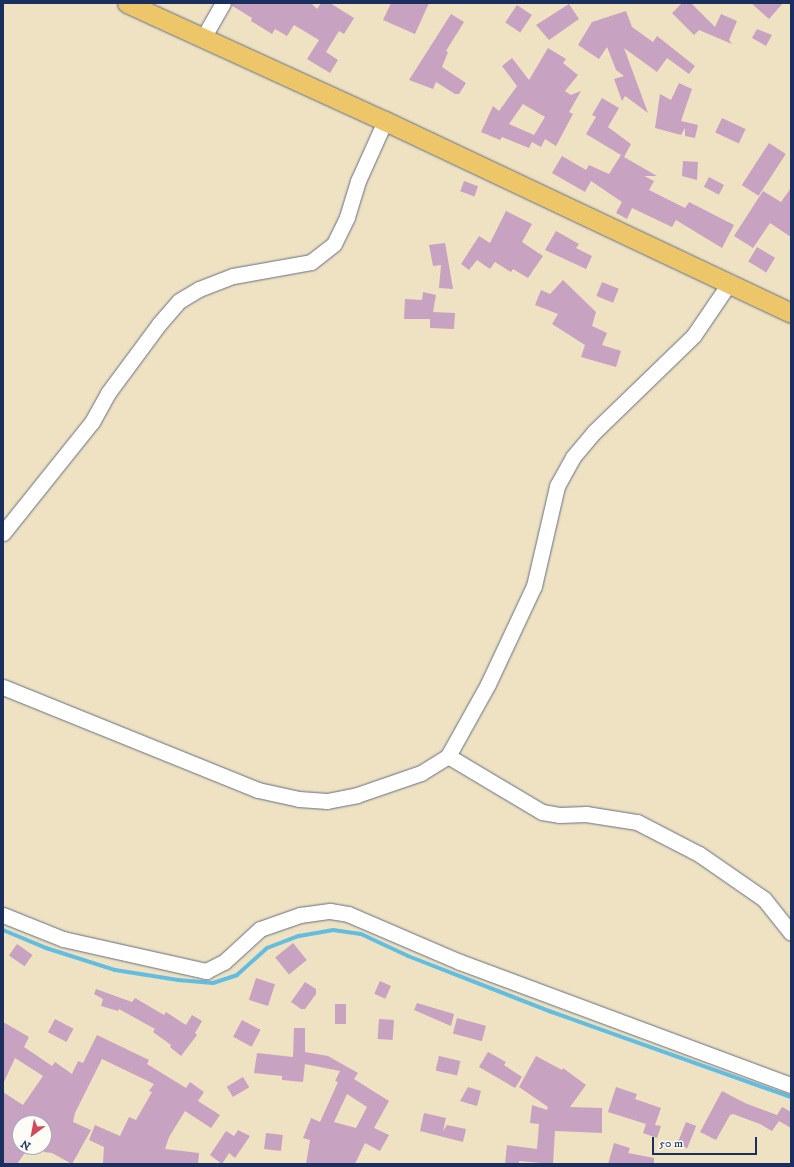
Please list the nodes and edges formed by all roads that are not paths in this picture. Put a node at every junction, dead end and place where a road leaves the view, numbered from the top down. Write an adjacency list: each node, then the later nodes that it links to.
1 (126, 3): 3 (main road)
2 (223, 3): 3 (street)
3 (203, 38): 4 (main road)
4 (385, 121): 5 (main road); 7 (street)
5 (728, 285): 6 (main road); 9 (street)
6 (791, 313)
7 (3, 533)
8 (3, 687): 9 (street)
9 (448, 756): 11 (street)
10 (3, 915): 12 (street)
11 (791, 932)
12 (791, 1085)

